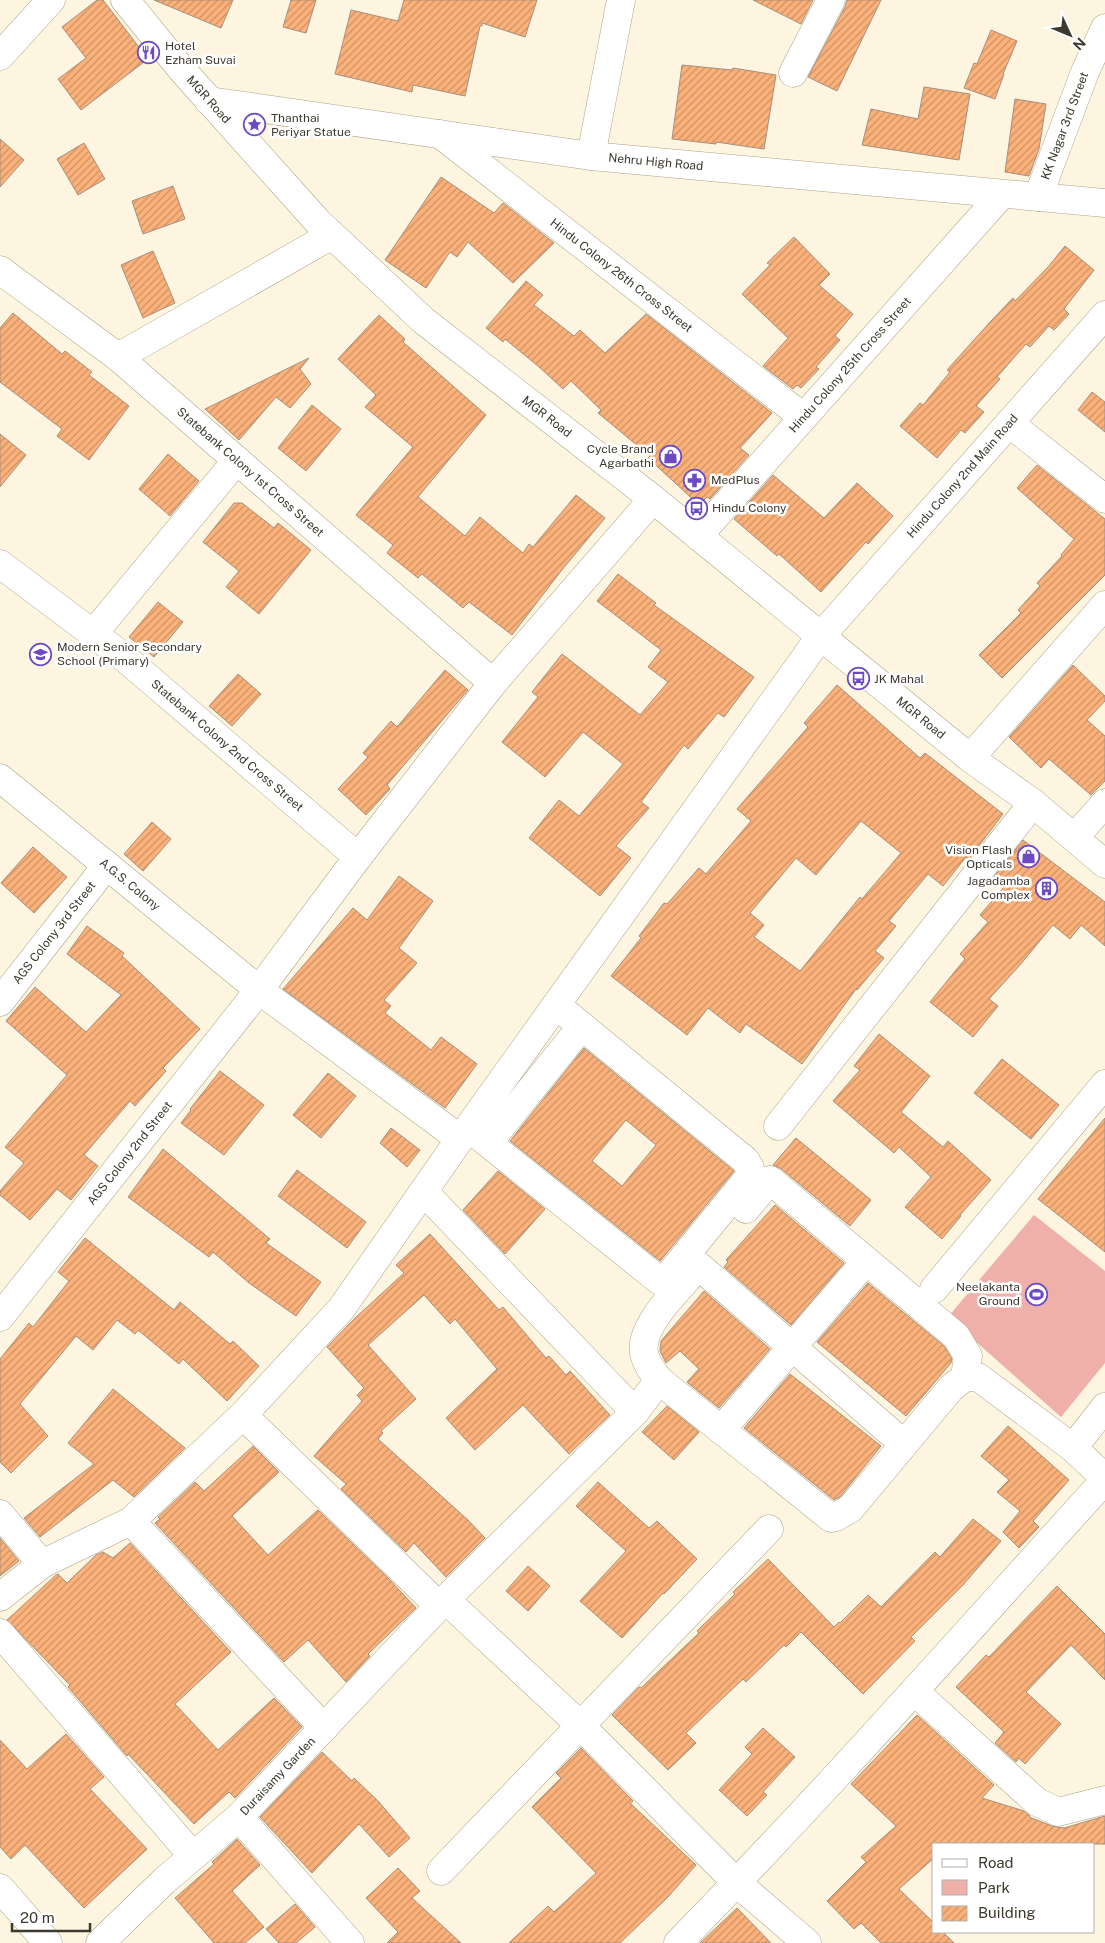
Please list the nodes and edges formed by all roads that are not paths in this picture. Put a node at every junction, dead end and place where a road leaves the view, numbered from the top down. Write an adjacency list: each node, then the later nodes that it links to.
1 (52, 0): 6 (street)
2 (125, 0): 8 (street, MGR Road)
3 (621, 0): 10 (street)
4 (831, 0): 7 (street)
5 (1105, 28): 12 (street, KK Nagar 3rd Street)
6 (0, 56)
7 (793, 73)
8 (209, 101): 9 (street, Nehru High Road); 14 (street, MGR Road)
9 (440, 134): 10 (street, Nehru High Road); 18 (street, Hindu Colony 26th Cross Street)
10 (591, 156): 11 (street, Nehru High Road)
11 (1002, 194): 12 (street, Nehru High Road); 18 (street, Hindu Colony 25th Cross Street)
12 (1038, 197): 13 (street, Nehru High Road)
13 (1105, 203)
14 (332, 235): 17 (street); 22 (street, MGR Road)
15 (0, 270): 17 (street, Statebank Colony 1st Cross Street)
16 (1105, 315): 19 (street, Hindu Colony 2nd Main Road)
17 (118, 356): 20 (street, Statebank Colony 1st Cross Street)
18 (803, 417): 23 (street, Hindu Colony 25th Cross Street)
19 (1009, 423): 21 (street); 27 (street, Hindu Colony 2nd Main Road)
20 (237, 460): 26 (street); 28 (street, Statebank Colony 1st Cross Street)
21 (1105, 498)
22 (653, 499): 23 (street, MGR Road); 28 (street, AGS Colony 2nd Street)
23 (698, 536): 27 (street, MGR Road)
24 (0, 564): 26 (street, Statebank Colony 2nd Cross Street)
25 (1105, 605): 29 (street)
26 (93, 634): 34 (street, Statebank Colony 2nd Cross Street)
27 (820, 637): 29 (street, MGR Road); 39 (street, Hindu Colony 2nd Main Road)
28 (494, 683): 34 (street, AGS Colony 2nd Street)
29 (970, 758): 32 (street, MGR Road)
30 (0, 778): 36 (street, A.G.S. Colony)
31 (1105, 803): 33 (street)
32 (1033, 804): 33 (street, MGR Road); 42 (street)
33 (1074, 838): 35 (street, MGR Road)
34 (358, 857): 37 (street, AGS Colony 2nd Street)
35 (1105, 864)
36 (107, 865): 37 (street, A.G.S. Colony); 38 (street, AGS Colony 3rd Street)
37 (259, 990): 43 (street, A.G.S. Colony); 48 (street, AGS Colony 2nd Street)
38 (0, 1002)
39 (556, 1005): 40 (street); 43 (street, Hindu Colony 2nd Main Road)
40 (582, 1026): 43 (street); 43 (street, A.G.S. Colony)
41 (1105, 1084): 47 (street)
42 (778, 1126)
43 (472, 1136): 44 (street)
44 (424, 1192): 53 (street); 54 (street)
45 (866, 1261): 46 (street); 49 (street); 50 (street)
46 (699, 1266): 49 (street); 51 (street)
47 (934, 1289)
48 (0, 1318)
49 (793, 1347): 55 (street); 56 (street)
50 (965, 1378): 56 (street); 57 (street)
51 (659, 1380): 53 (street, Duraisamy Garden); 55 (street)
52 (1105, 1408): 57 (street)
53 (635, 1412): 64 (street, Duraisamy Garden)
54 (243, 1415): 60 (street); 64 (street)
55 (721, 1430): 56 (street)
56 (904, 1444)
57 (1073, 1448): 58 (street)
58 (1105, 1479): 66 (street)
59 (0, 1514): 62 (street)
60 (131, 1521): 62 (street); 68 (street)
61 (769, 1529): 67 (street)
62 (42, 1564): 63 (street)
63 (0, 1597)
64 (442, 1603): 67 (street); 68 (street, Duraisamy Garden)
65 (0, 1633): 71 (street)
66 (914, 1691): 69 (street); 73 (street)
67 (580, 1725): 72 (street); 73 (street)
68 (324, 1728): 70 (street, Duraisamy Garden)
69 (1105, 1800)
70 (239, 1817): 71 (street, Duraisamy Garden); 77 (street)
71 (194, 1856): 76 (street, Duraisamy Garden)
72 (441, 1871)
73 (737, 1883): 78 (street); 79 (street)
74 (0, 1888): 75 (street)
75 (48, 1943)
76 (100, 1943)
77 (350, 1943)
78 (678, 1943)
79 (807, 1943)

